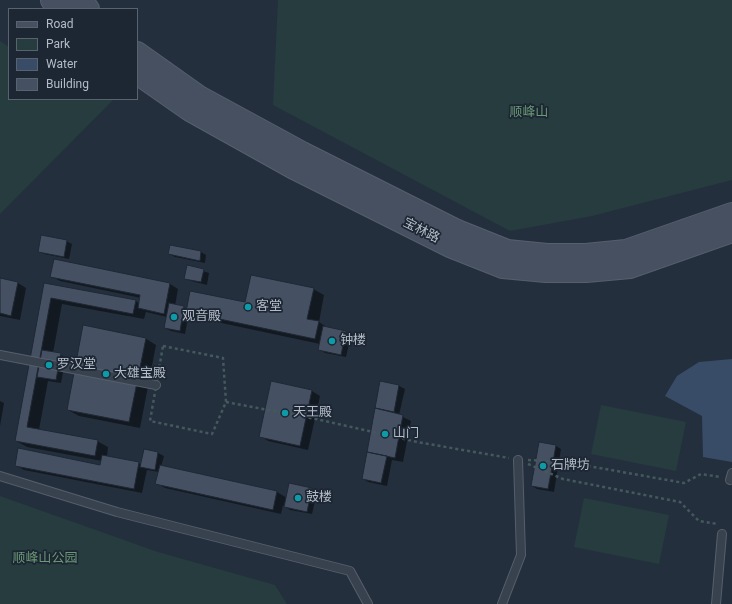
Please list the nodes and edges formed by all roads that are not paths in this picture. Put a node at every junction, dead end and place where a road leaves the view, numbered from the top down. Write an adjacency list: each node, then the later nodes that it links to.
1 (52, 0): 3 (main road)
2 (80, 0): 4 (main road)
3 (61, 8)
4 (87, 8)
5 (138, 54): 7 (main road)
6 (138, 74): 8 (main road, 宝林路)
7 (732, 214)
8 (732, 231)
9 (0, 355): 10 (lane)
10 (156, 385)
11 (518, 460): 15 (lane)
12 (0, 476): 14 (lane)
13 (722, 534): 16 (lane)
14 (368, 604)
15 (502, 604)
16 (716, 604)

